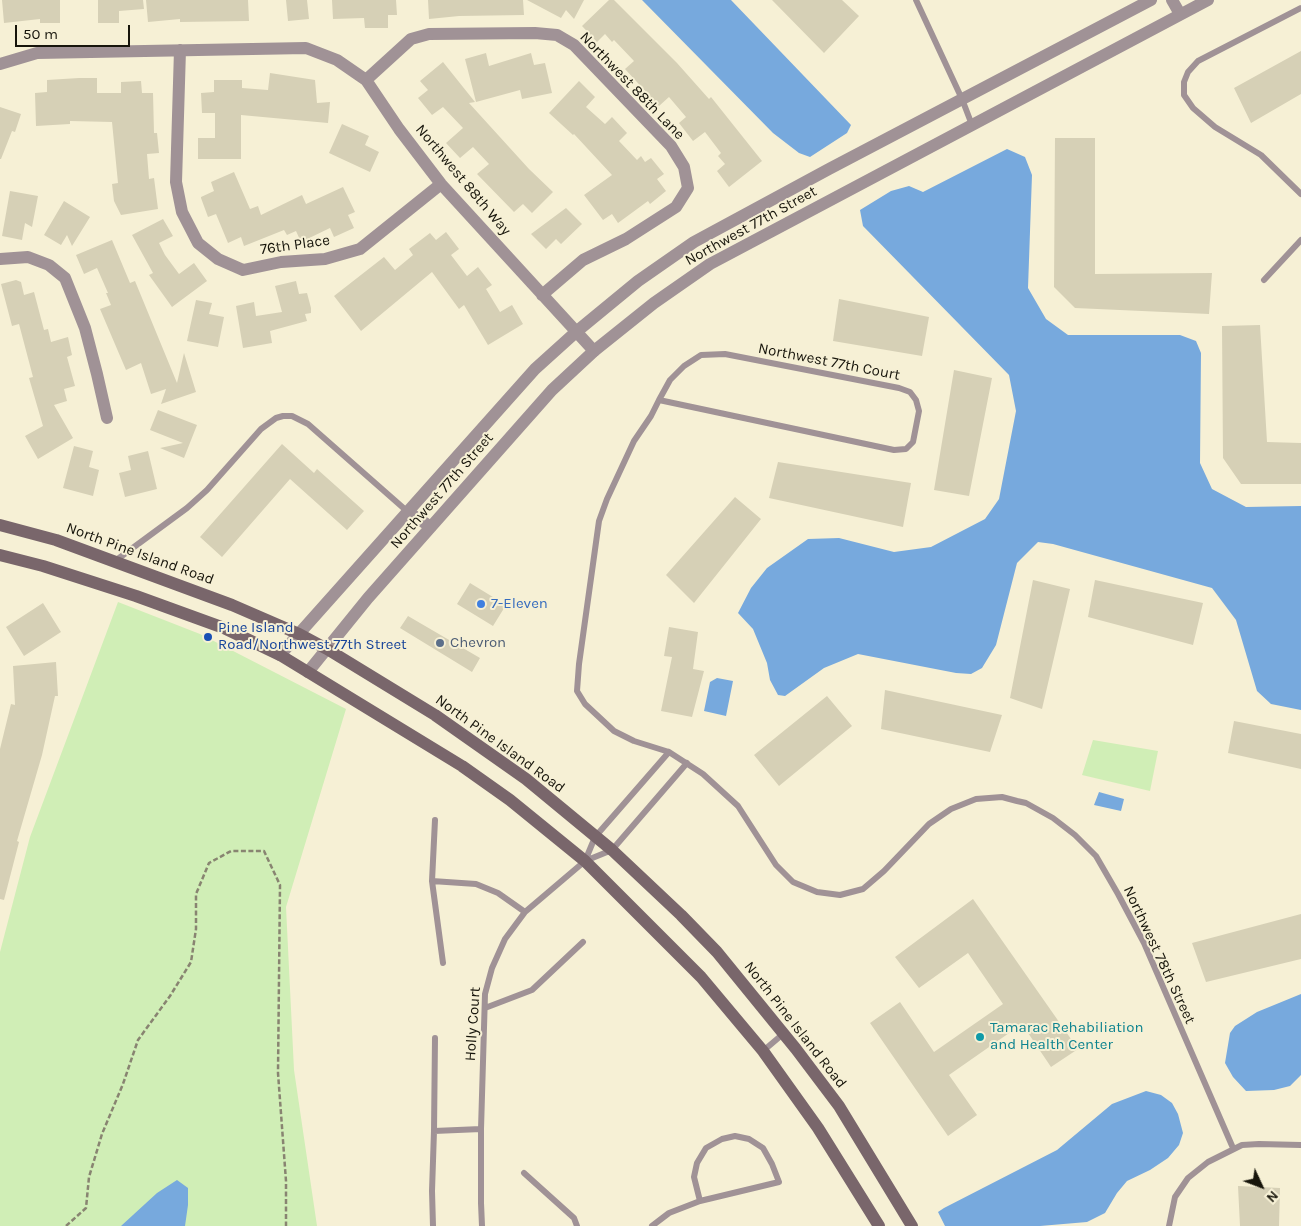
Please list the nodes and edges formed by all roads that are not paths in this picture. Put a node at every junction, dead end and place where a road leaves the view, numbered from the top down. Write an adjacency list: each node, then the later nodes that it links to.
1 (916, 0): 10 (lane)
2 (1151, 0): 10 (street, Northwest 77th Street)
3 (1172, 0): 6 (street)
4 (1208, 0): 6 (street, Northwest 77th Street)
5 (1301, 8): 13 (lane)
6 (1180, 14): 11 (street, Northwest 77th Street)
7 (180, 50): 8 (street, Northwest 88th Way); 9 (street, Northwest 88th Way); 12 (street, 76th Place)
8 (0, 64)
9 (366, 80): 12 (street, Northwest 88th Way); 17 (street, Northwest 88th Lane)
10 (962, 99): 11 (lane); 18 (street, Northwest 77th Street)
11 (972, 125): 19 (street, Northwest 77th Street)
12 (441, 184): 17 (street, Northwest 88th Way)
13 (1301, 194)
14 (1301, 240): 16 (lane)
15 (0, 259): 21 (street)
16 (1264, 280)
17 (542, 295): 18 (street, Northwest 88th Way)
18 (576, 332): 19 (street, Northwest 88th Way); 22 (street, Northwest 77th Street)
19 (594, 351): 24 (street, Northwest 77th Street)
20 (659, 400): 20 (lane, Northwest 77th Court); 31 (lane, Northwest 77th Court)
21 (107, 418)
22 (408, 512): 24 (street); 26 (lane); 27 (street, Northwest 77th Street)
23 (0, 525): 26 (main road, North Pine Island Road)
24 (431, 527): 28 (street, Northwest 77th Street)
25 (0, 555): 29 (main road)
26 (114, 562): 27 (main road, North Pine Island Road)
27 (299, 634): 28 (main road, North Pine Island Road); 29 (street, Northwest 77th Street)
28 (327, 649): 30 (street, Northwest 77th Street); 34 (main road, North Pine Island Road)
29 (280, 655): 30 (main road)
30 (308, 672): 36 (main road)
31 (669, 752): 32 (lane, Northwest 78th Street); 34 (lane)
32 (687, 763): 35 (lane); 48 (lane, Northwest 78th Street)
33 (435, 820): 37 (lane)
34 (595, 837): 35 (main road, North Pine Island Road); 36 (lane)
35 (612, 850): 36 (lane); 42 (main road, North Pine Island Road)
36 (585, 861): 38 (lane, Holly Court); 44 (main road)
37 (432, 882): 38 (lane); 40 (lane)
38 (525, 912): 41 (lane, Holly Court)
39 (583, 942): 41 (lane)
40 (443, 963)
41 (485, 1008): 45 (lane, Holly Court)
42 (783, 1034): 44 (lane); 56 (main road, North Pine Island Road)
43 (434, 1038): 46 (lane)
44 (763, 1051): 55 (main road)
45 (481, 1128): 46 (lane); 52 (lane, Holly Court)
46 (434, 1131): 51 (lane)
47 (1301, 1145): 48 (lane)
48 (1233, 1148): 57 (lane)
49 (524, 1173): 53 (lane)
50 (700, 1201): 50 (lane); 54 (lane)
51 (433, 1226)
52 (482, 1226)
53 (577, 1226)
54 (652, 1226)
55 (879, 1226)
56 (912, 1226)
57 (1169, 1226)

